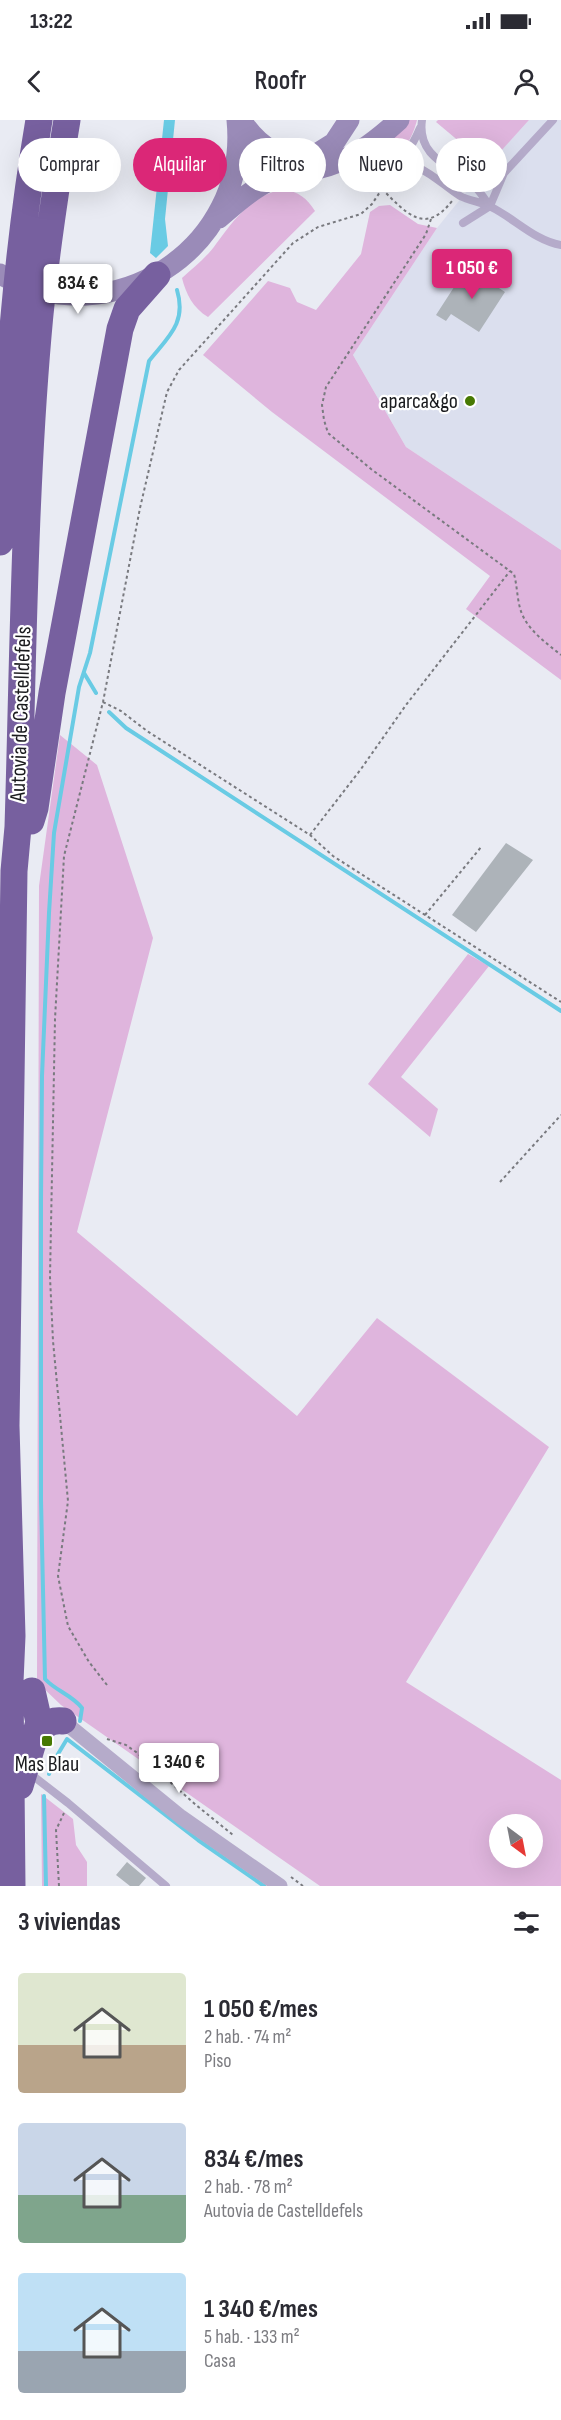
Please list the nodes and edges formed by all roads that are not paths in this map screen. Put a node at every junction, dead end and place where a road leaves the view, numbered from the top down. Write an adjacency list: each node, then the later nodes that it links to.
1 (39, 120): 22 (highway)
2 (67, 120): 23 (highway, Autovia de Castelldefels)
3 (239, 120): 9 (main road); 18 (main road)
4 (349, 120): 12 (main road)
5 (389, 120): 13 (main road)
6 (399, 120): 10 (main road)
7 (553, 120): 16 (lane)
8 (422, 122): 11 (lane); 16 (lane)
9 (254, 138)
10 (379, 138)
11 (414, 138)
12 (326, 148)
13 (326, 157)
14 (338, 162): 18 (main road)
15 (424, 171): 16 (lane)
16 (490, 206): 17 (lane); 19 (lane)
17 (463, 223)
18 (212, 224): 21 (main road)
19 (561, 244)
20 (0, 274): 21 (main road)
21 (157, 275): 23 (highway)
22 (0, 542)
23 (14, 871): 24 (highway, Autovia de Castelldefels)
24 (12, 1635): 25 (highway); 28 (highway, Autovia de Castelldefels)
25 (32, 1691): 26 (highway); 27 (highway)
26 (63, 1721): 27 (highway); 29 (street)
27 (27, 1759): 28 (highway); 31 (lane)
28 (11, 1828): 30 (highway, Autovia de Castelldefels)
29 (283, 1880)
30 (12, 1886)
31 (166, 1886)

